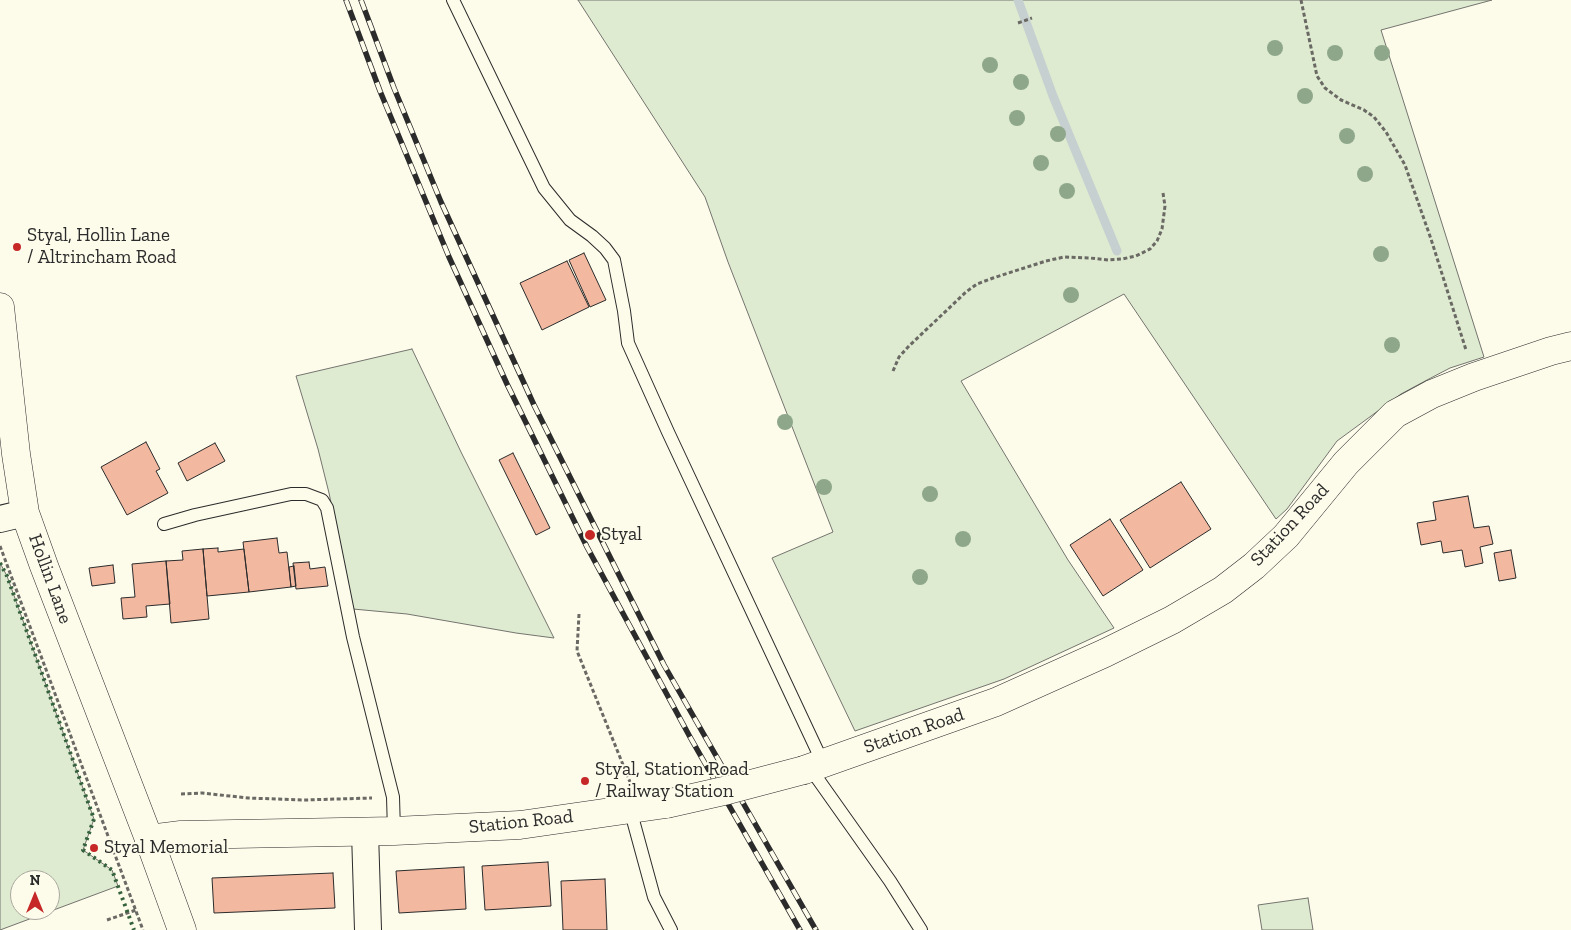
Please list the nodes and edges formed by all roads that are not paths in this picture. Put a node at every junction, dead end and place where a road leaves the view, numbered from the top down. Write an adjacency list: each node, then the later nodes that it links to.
1 (453, 0): 6 (lane)
2 (0, 307): 4 (street, Hollin Lane)
3 (1571, 346): 6 (street, Station Road)
4 (13, 516): 10 (street, Hollin Lane)
5 (164, 524): 9 (lane)
6 (812, 767): 7 (street, Station Road, bridge); 14 (lane)
7 (646, 807): 9 (street, Station Road); 13 (lane)
8 (366, 832): 9 (street, Station Road); 10 (street, Station Road); 12 (street)
9 (394, 832)
10 (150, 839): 11 (street, Hollin Lane)
11 (182, 930)
12 (368, 930)
13 (671, 930)
14 (921, 930)

